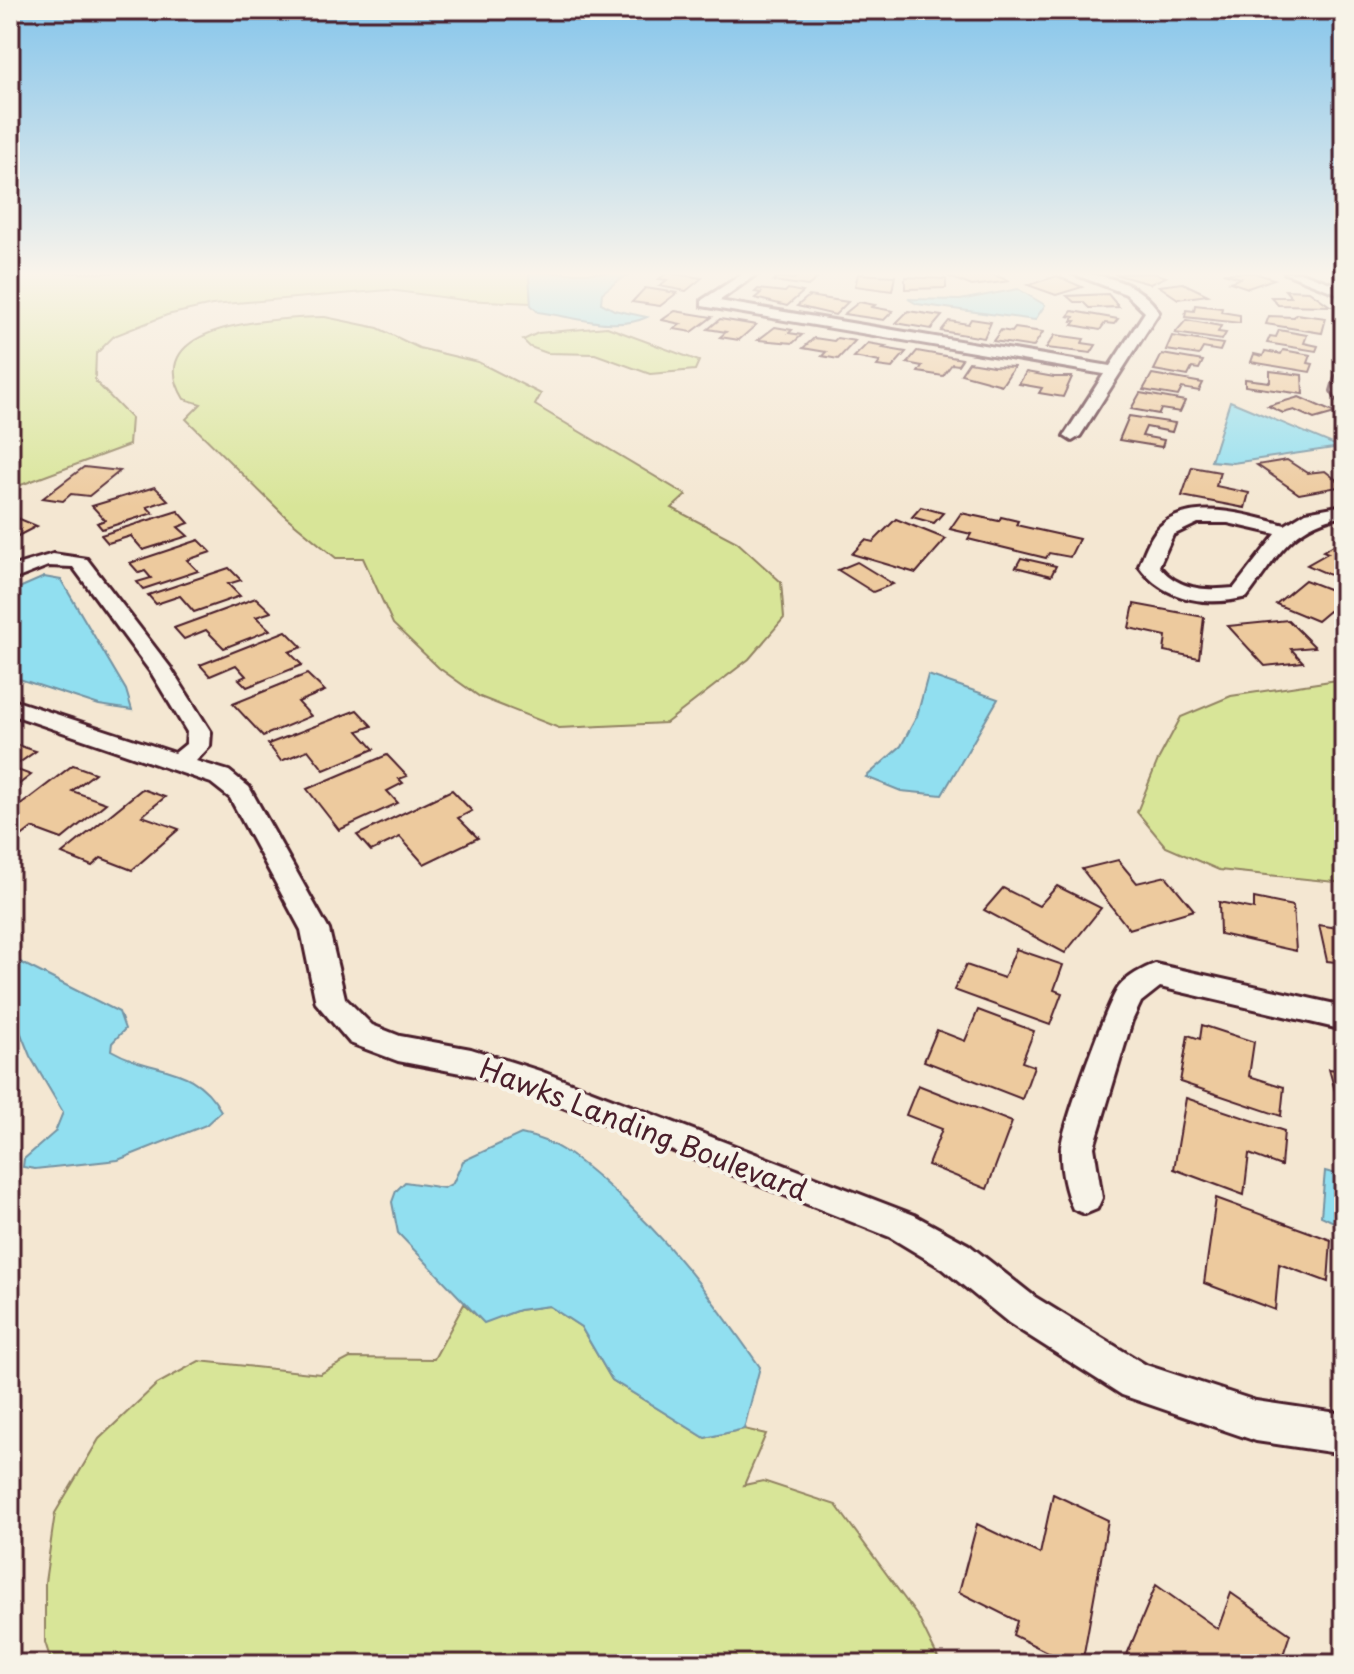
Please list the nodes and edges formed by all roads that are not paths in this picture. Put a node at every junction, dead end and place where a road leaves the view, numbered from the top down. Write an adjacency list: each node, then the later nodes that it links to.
1 (994, 351): 3 (street)
2 (1125, 351): 3 (street)
3 (1112, 371): 6 (street)
4 (1344, 377): 5 (street)
5 (1344, 397)
6 (1072, 436)
7 (1344, 510): 8 (street)
8 (1288, 531): 8 (street)
9 (10, 575): 11 (street)
10 (10, 706): 11 (street, Hawks Landing Boulevard)
11 (180, 762): 14 (street, Hawks Landing Boulevard)
12 (1344, 1018): 13 (street)
13 (1085, 1198)
14 (1344, 1434)

